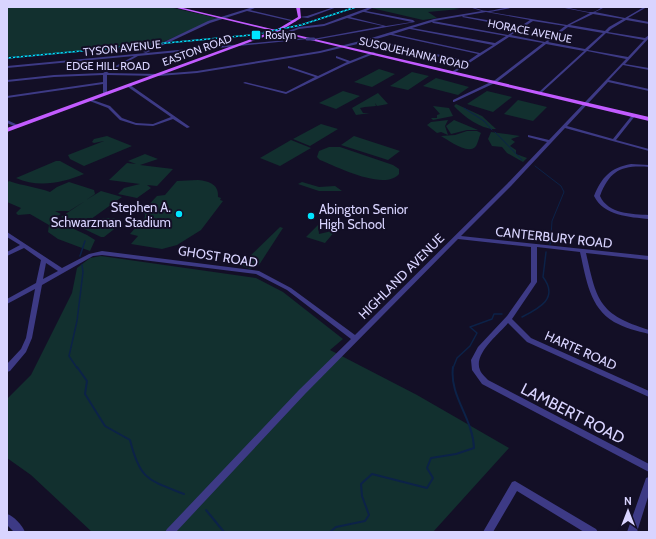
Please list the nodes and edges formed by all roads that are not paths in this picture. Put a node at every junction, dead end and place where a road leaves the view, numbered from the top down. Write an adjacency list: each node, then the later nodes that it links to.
1 (175, 7): 20 (main road, SUSQUEHANNA ROAD)
2 (256, 7): 13 (street)
3 (298, 7): 19 (main road)
4 (336, 7): 19 (street)
5 (470, 7): 15 (street)
6 (494, 7): 12 (street)
7 (515, 7): 12 (street, EDGE HILL ROAD)
8 (561, 7): 16 (street)
9 (604, 7): 16 (street)
10 (646, 7): 21 (street)
11 (371, 8): 14 (street)
12 (501, 9): 15 (street, EDGE HILL ROAD)
13 (247, 10): 20 (street); 23 (street)
14 (363, 11): 17 (street); 25 (street)
15 (486, 12): 18 (street, EDGE HILL ROAD); 22 (street)
16 (592, 13): 21 (street); 28 (street)
17 (347, 16): 27 (street); 33 (street)
18 (457, 16): 24 (street, EDGE HILL ROAD); 30 (street)
19 (300, 17): 23 (main road, EASTON ROAD)
20 (222, 18): 31 (main road, SUSQUEHANNA ROAD); 48 (street)
21 (626, 19): 26 (street); 32 (street)
22 (532, 20): 28 (street); 30 (street)
23 (295, 21): 31 (main road, EASTON ROAD)
24 (429, 21): 25 (street, EDGE HILL ROAD); 35 (street, HORACE AVENUE)
25 (419, 22): 27 (street, TYSON AVENUE); 29 (street, EDGE HILL ROAD)
26 (649, 23)
27 (387, 26): 42 (street, TYSON AVENUE, bridge)
28 (568, 26): 32 (street); 39 (street)
29 (409, 27): 34 (street, EDGE HILL ROAD); 40 (street)
30 (520, 28): 35 (street)
31 (277, 31): 33 (main road, SUSQUEHANNA ROAD); 41 (main road, EASTON ROAD)
32 (605, 32): 37 (street); 45 (street)
33 (284, 33): 43 (main road, SUSQUEHANNA ROAD)
34 (390, 34): 38 (street, EDGE HILL ROAD); 47 (street)
35 (508, 36): 39 (street, HORACE AVENUE); 40 (street)
36 (649, 36): 37 (street, HIGHLAND AVENUE)
37 (644, 39): 50 (street, HIGHLAND AVENUE)
38 (369, 40): 43 (street, EDGE HILL ROAD); 52 (street)
39 (545, 43): 45 (street, HORACE AVENUE); 63 (street)
40 (495, 44): 47 (street)
41 (239, 45): 42 (street, TYSON AVENUE); 48 (street, TYSON AVENUE); 59 (main road, EASTON ROAD)
42 (247, 45): 44 (street)
43 (343, 46): 46 (main road, SUSQUEHANNA ROAD); 59 (street, EDGE HILL ROAD)
44 (252, 50)
45 (586, 51): 50 (street, HORACE AVENUE); 68 (street)
46 (374, 53): 51 (street); 57 (main road, SUSQUEHANNA ROAD)
47 (481, 54): 52 (street)
48 (140, 55): 55 (street, TYSON AVENUE); 58 (street)
49 (337, 57): 51 (street)
50 (628, 58): 53 (street, HIGHLAND AVENUE)
51 (350, 62): 60 (street)
52 (468, 62): 57 (street)
53 (622, 64): 56 (street); 62 (street, HIGHLAND AVENUE)
54 (290, 67): 60 (street)
55 (7, 68)
56 (649, 69)
57 (454, 72): 63 (main road, SUSQUEHANNA ROAD)
58 (104, 74): 59 (street, EDGE HILL ROAD); 61 (street, EDGE HILL ROAD); 64 (street)
59 (159, 75): 66 (main road, EASTON ROAD)
60 (318, 77): 65 (street)
61 (7, 81)
62 (608, 81): 67 (street); 73 (street, HIGHLAND AVENUE)
63 (494, 82): 68 (main road, SUSQUEHANNA ROAD); 72 (street)
64 (104, 83): 69 (street); 70 (street)
65 (245, 83)
66 (129, 86): 69 (main road, EASTON ROAD); 75 (street)
67 (649, 90)
68 (540, 93): 73 (main road, SUSQUEHANNA ROAD)
69 (105, 94): 71 (main road, EASTON ROAD)
70 (7, 97)
71 (89, 100): 75 (street); 78 (main road, EASTON ROAD)
72 (454, 102)
73 (587, 104): 74 (main road, SUSQUEHANNA ROAD); 80 (street, HIGHLAND AVENUE)
74 (634, 115): 76 (main road, SUSQUEHANNA ROAD); 83 (street)
75 (174, 117): 79 (street)
76 (649, 119)
77 (7, 121): 78 (street)
78 (17, 126): 81 (main road, EASTON ROAD)
79 (188, 126)
80 (565, 127): 83 (street); 84 (street, HIGHLAND AVENUE)
81 (7, 130)
82 (530, 136): 84 (street)
83 (614, 140): 85 (street)
84 (550, 142): 89 (street, HIGHLAND AVENUE)
85 (649, 150)
86 (649, 166): 87 (street)
87 (649, 217)
88 (7, 234): 90 (street)
89 (457, 237): 91 (street, CANTERBURY ROAD); 101 (street, HIGHLAND AVENUE)
90 (23, 246): 93 (street); 95 (street)
91 (534, 246): 92 (street, CANTERBURY ROAD); 99 (street)
92 (583, 251): 94 (street, CANTERBURY ROAD); 100 (street)
93 (7, 254)
94 (649, 258)
95 (44, 260): 96 (street); 97 (street)
96 (62, 271): 97 (street, GHOST ROAD); 101 (street, GHOST ROAD)
97 (40, 283): 98 (street, GHOST ROAD); 102 (street)
98 (7, 302)
99 (508, 319): 103 (street, HARTE ROAD); 104 (street, LAMBERT ROAD)
100 (649, 332)
101 (356, 339): 108 (street, HIGHLAND AVENUE)
102 (7, 369)
103 (649, 394)
104 (649, 468)
105 (649, 481): 111 (street)
106 (7, 518): 107 (street)
107 (20, 532)
108 (170, 532)
109 (488, 532): 110 (street)
110 (593, 532)
111 (632, 532)

